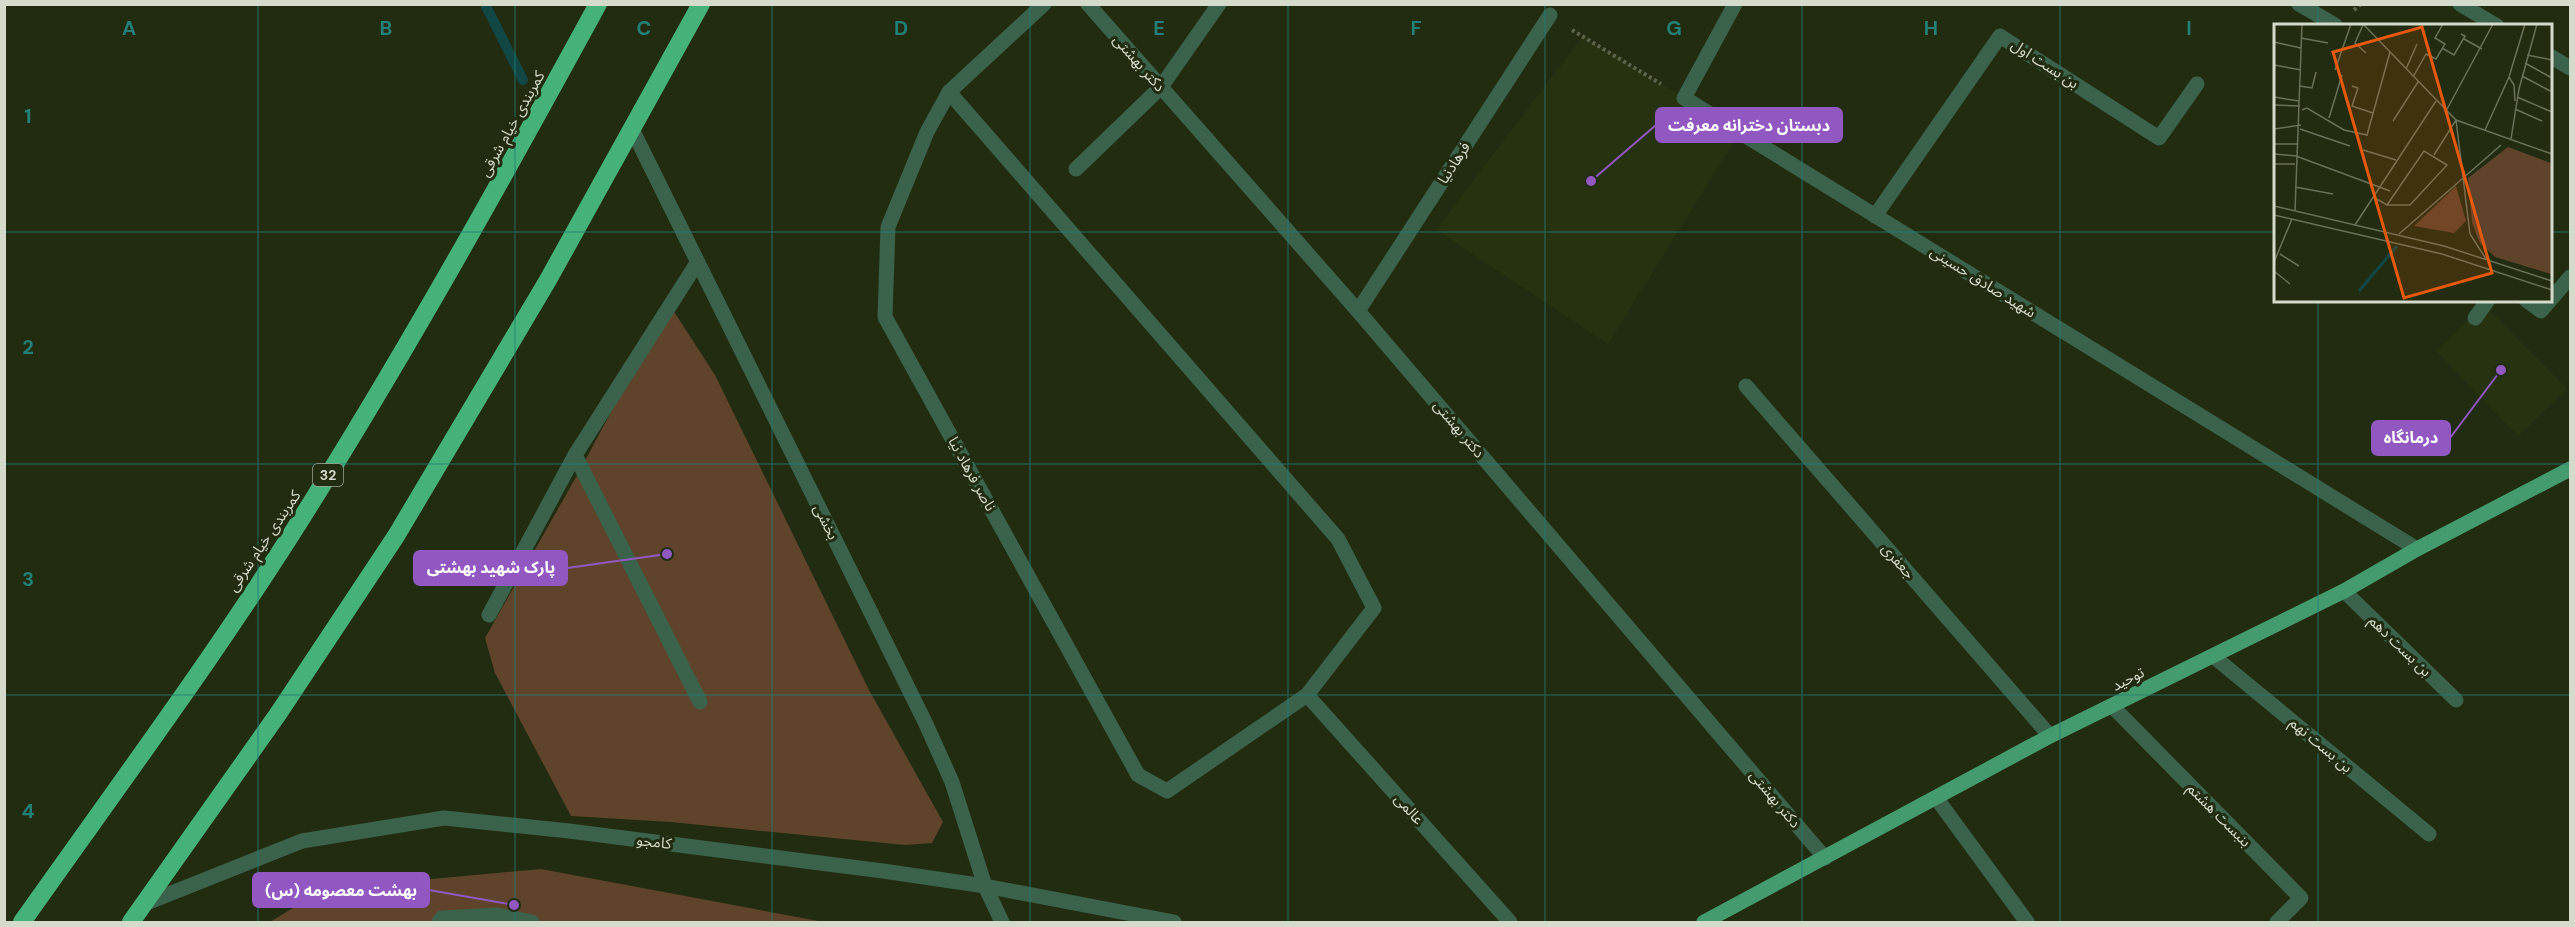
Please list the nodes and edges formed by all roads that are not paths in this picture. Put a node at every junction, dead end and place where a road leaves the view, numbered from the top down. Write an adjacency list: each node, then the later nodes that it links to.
1 (598, 4): 45 (highway, کمربندی خیام شرقی / 32)
2 (701, 4): 17 (highway)
3 (1044, 4): 16 (street, ناصر فرهاد نیا)
4 (1088, 4): 15 (street, دکتر بهشتی)
5 (1219, 4): 15 (street)
6 (1735, 4): 19 (street, شهید صادق حسینی)
7 (2298, 4): 10 (street)
8 (2460, 4): 11 (street)
9 (1550, 15): 26 (street, فرهادنیا)
10 (2333, 24)
11 (2494, 24)
12 (2551, 57): 13 (street)
13 (2571, 68)
14 (2197, 84): 19 (street, بن بست اول)
15 (1161, 87): 18 (street); 26 (street, دکتر بهشتی)
16 (949, 92): 35 (street); 35 (street, ناصر فرهاد نیا)
17 (632, 129): 20 (street, بخشی); 44 (highway)
18 (1076, 169)
19 (1875, 216): 31 (street, شهید صادق حسینی)
20 (697, 263): 29 (street); 43 (street, بخشی)
21 (2571, 277): 22 (street)
22 (2551, 299)
23 (2487, 302): 27 (street)
24 (2529, 302): 25 (street)
25 (2548, 302)
26 (1358, 311): 42 (street, دکتر بهشتی)
27 (2475, 318)
28 (1746, 386): 39 (street, جعفری)
29 (576, 456): 33 (street); 37 (street)
30 (2571, 469): 31 (main road, توحید)
31 (2417, 549): 32 (main road, توحید)
32 (2344, 591): 34 (main road, توحید); 36 (street, بن بست دهم)
33 (489, 615)
34 (2213, 656): 38 (main road, توحید); 41 (street, بن بست نهم)
35 (1307, 695): 51 (street, عالمی)
36 (2456, 700)
37 (700, 702)
38 (2113, 707): 39 (main road, توحید); 54 (street, بنبست هشتم)
39 (2050, 736): 40 (main road, توحید)
40 (1937, 799): 42 (main road, توحید); 53 (street)
41 (2429, 834)
42 (1825, 858): 52 (main road, توحید)
43 (985, 886): 44 (street, کامجو); 49 (street, بخشی); 50 (street, کامجو)
44 (144, 904): 46 (highway)
45 (22, 922)
46 (131, 922)
47 (439, 922): 48 (street)
48 (532, 922)
49 (1002, 922)
50 (1174, 922)
51 (1510, 922)
52 (1704, 922)
53 (2027, 922)
54 (2277, 922)

